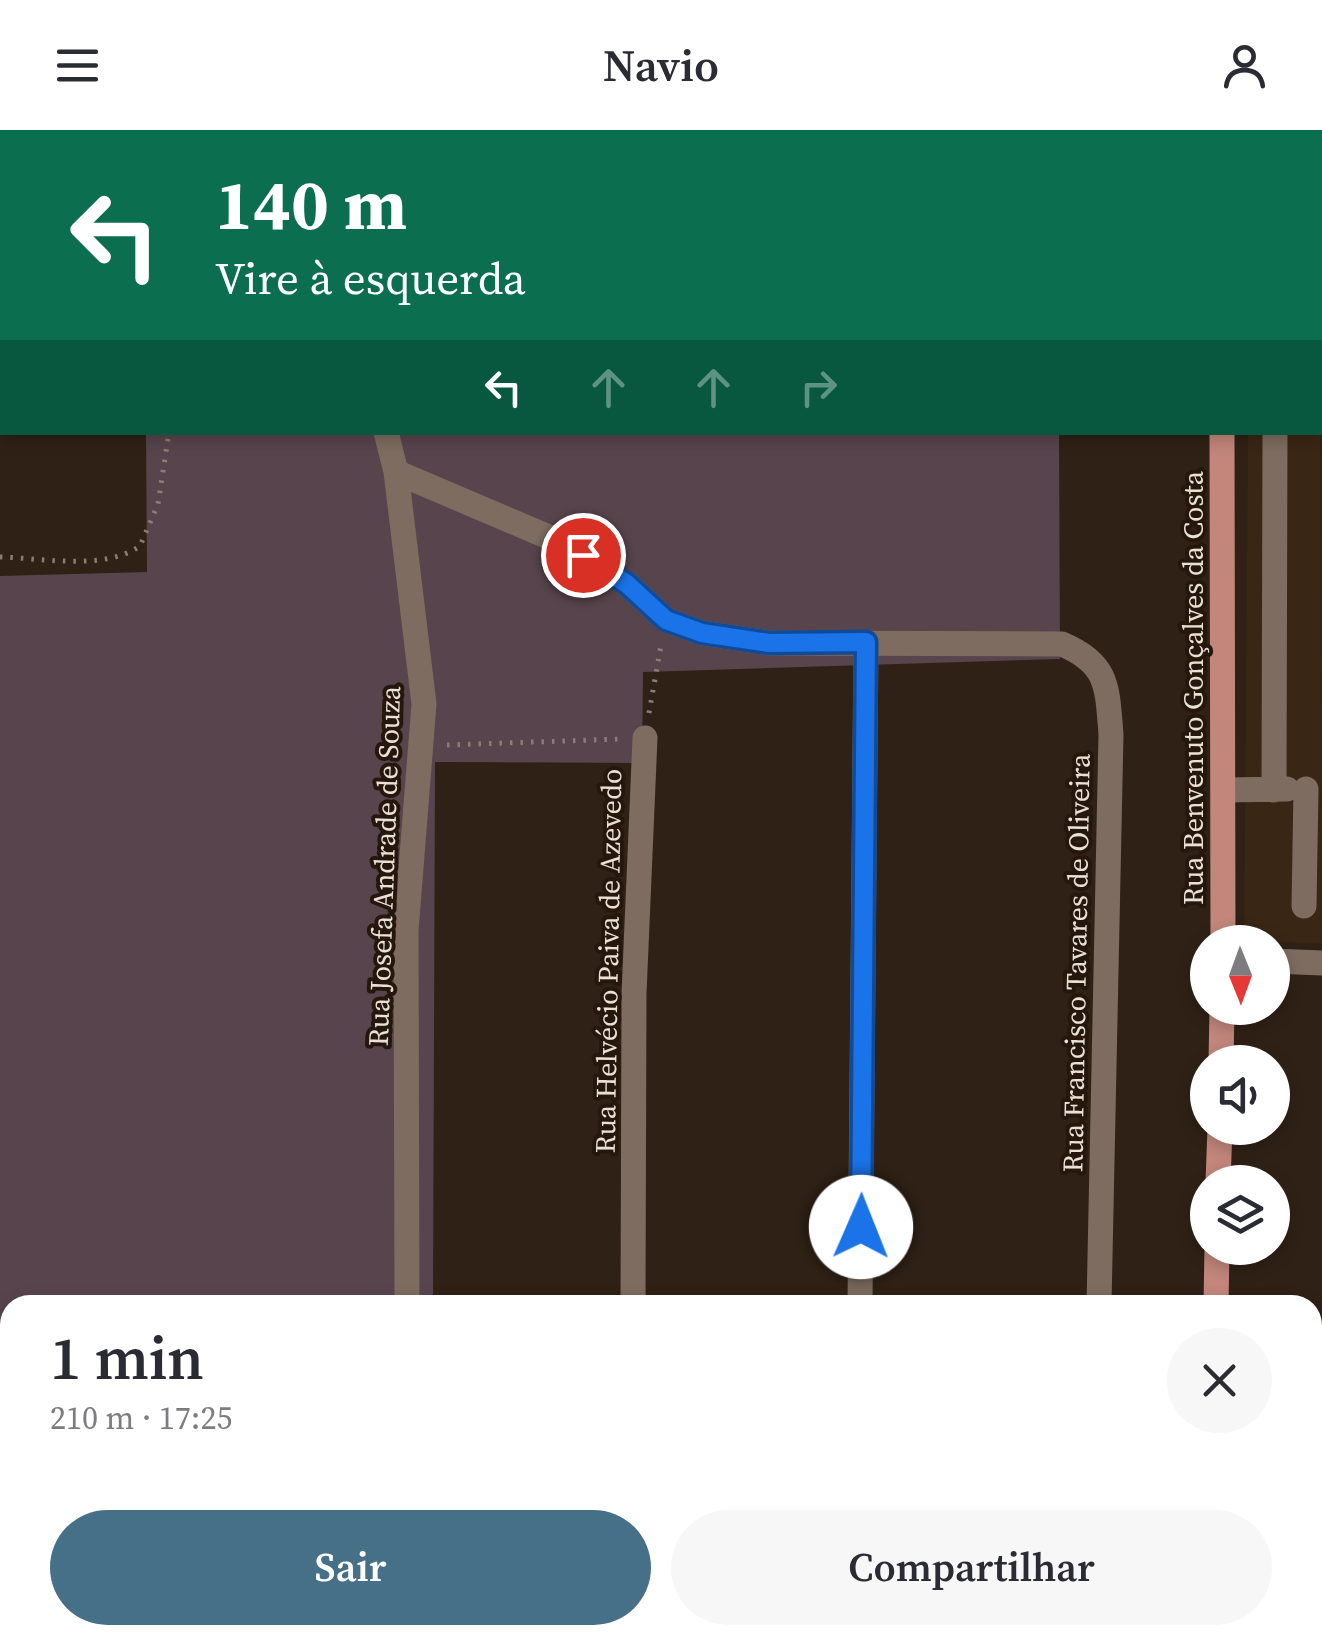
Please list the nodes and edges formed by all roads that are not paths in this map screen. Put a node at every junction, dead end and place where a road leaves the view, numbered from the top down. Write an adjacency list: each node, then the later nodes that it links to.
1 (387, 435): 4 (street, Rua Josefa Andrade de Souza)
2 (1222, 435): 8 (main road, Rua Benvenuto Gonçalves da Costa)
3 (1275, 435): 9 (street)
4 (396, 472): 5 (street); 15 (street, Rua Josefa Andrade de Souza)
5 (866, 642): 17 (street); 18 (street, Rua Francisco Tavares de Oliveira)
6 (646, 738): 16 (street, Rua Helvécio Paiva de Azevedo)
7 (1314, 789): 9 (street); 10 (street)
8 (1224, 790): 9 (street); 11 (main road, Rua Benvenuto Gonçalves da Costa)
9 (1274, 790)
10 (1304, 906)
11 (1224, 925)
12 (1290, 962): 13 (street)
13 (1322, 963)
14 (1217, 1265): 19 (main road)
15 (407, 1295)
16 (634, 1295)
17 (860, 1295)
18 (1099, 1295)
19 (1216, 1295)

